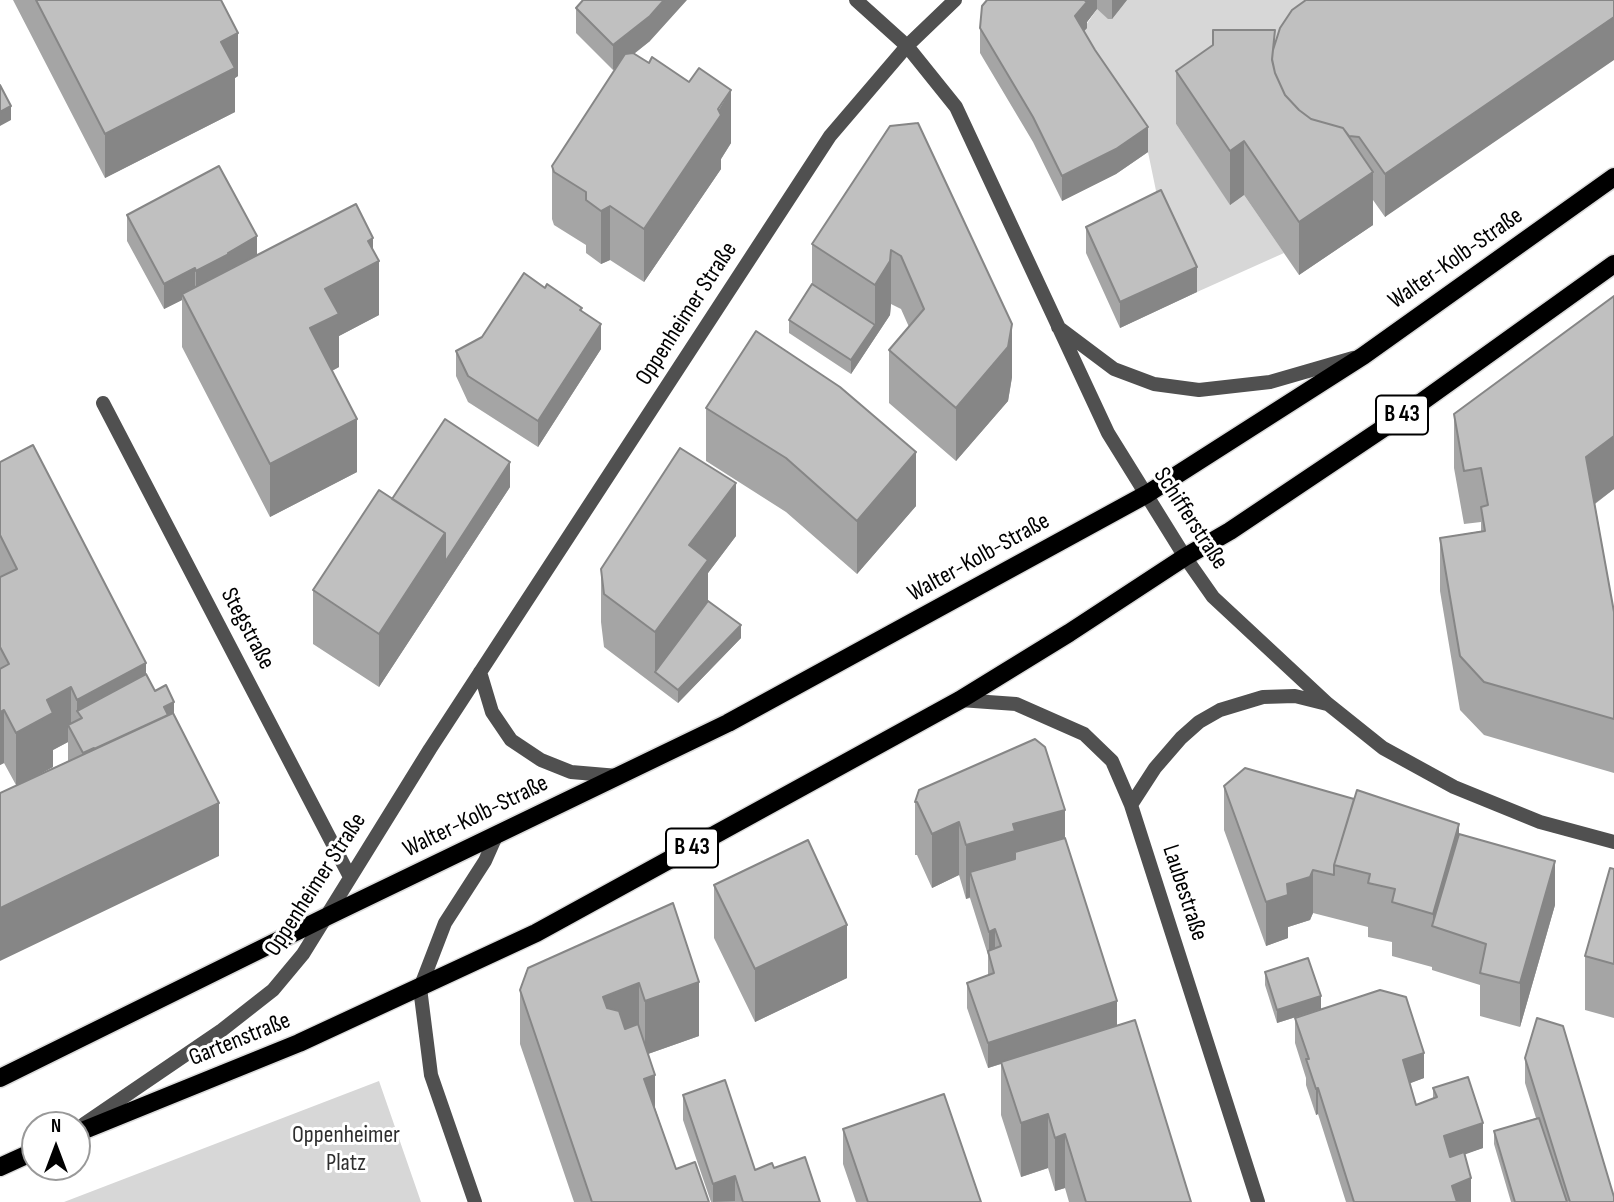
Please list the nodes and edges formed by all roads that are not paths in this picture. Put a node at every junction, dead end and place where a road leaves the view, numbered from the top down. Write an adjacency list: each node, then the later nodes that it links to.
1 (856, 0): 3 (street, Schifferstraße)
2 (955, 0): 3 (street, Oppenheimer Straße)
3 (906, 46): 6 (street, Schifferstraße); 11 (street, Oppenheimer Straße)
4 (1614, 177): 7 (main road, Walter-Kolb-Straße)
5 (1614, 264): 10 (main road, B 43)
6 (1056, 327): 7 (street, Schifferstraße); 9 (street, Schifferstraße)
7 (1363, 356): 9 (main road, Walter-Kolb-Straße)
8 (103, 402): 18 (street, Stegstraße)
9 (1147, 494): 10 (street, Schifferstraße); 14 (main road, Walter-Kolb-Straße)
10 (1185, 557): 12 (main road, B 43); 13 (street, Schifferstraße)
11 (480, 672): 14 (street); 18 (street, Oppenheimer Straße)
12 (960, 700): 15 (street, Laubestraße); 20 (main road, B 43)
13 (1328, 704): 15 (street, Schifferstraße); 17 (street, Schifferstraße)
14 (619, 776): 16 (main road, Walter-Kolb-Straße)
15 (1132, 805): 27 (street, Laubestraße)
16 (498, 834): 19 (main road, Walter-Kolb-Straße); 20 (street)
17 (1614, 842)
18 (350, 877): 19 (street, Oppenheimer Straße)
19 (328, 916): 21 (main road); 22 (street, Oppenheimer Straße)
20 (420, 988): 23 (main road, Gartenstraße / B 43); 26 (street)
21 (0, 1078)
22 (91, 1121)
23 (91, 1125)
24 (21, 1157): 25 (main road)
25 (0, 1167)
26 (475, 1202)
27 (1258, 1202)

